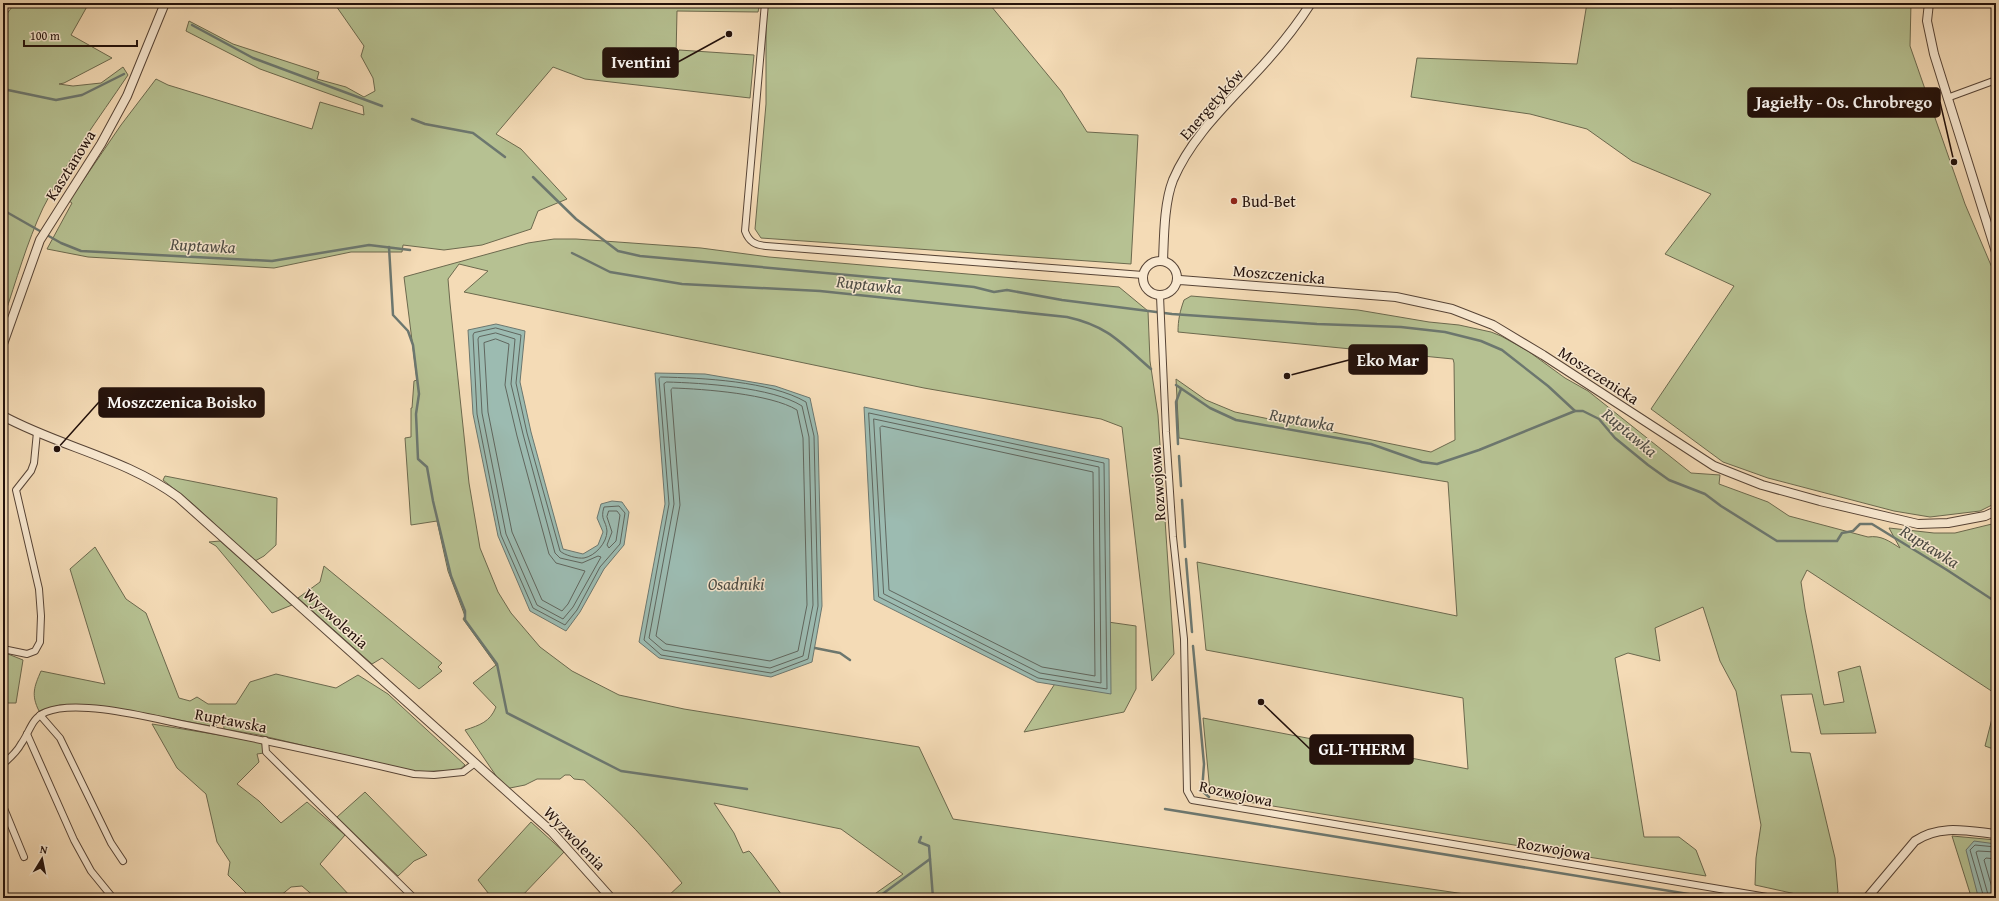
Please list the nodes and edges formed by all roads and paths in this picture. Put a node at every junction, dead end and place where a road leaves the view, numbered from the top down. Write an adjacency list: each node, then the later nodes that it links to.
1 (7, 3): 6 (street)
2 (165, 3): 14 (street, Kasztanowa)
3 (765, 3): 11 (street)
4 (1311, 3): 10 (street, Energetyków)
5 (1929, 3): 8 (street)
6 (3, 8)
7 (1996, 80): 8 (street)
8 (1947, 98): 9 (street)
9 (1996, 252)
10 (1163, 261): 11 (street); 12 (street)
11 (1143, 275): 13 (street)
12 (1177, 282): 13 (street); 17 (street, Moszczenicka)
13 (1160, 296): 31 (street, Rozwojowa)
14 (3, 344)
15 (3, 416): 16 (street, Wyzwolenia)
16 (37, 432): 18 (street); 22 (street, Wyzwolenia)
17 (1996, 511)
18 (3, 649)
19 (40, 715): 20 (street); 21 (street, Ruptawska); 27 (street)
20 (27, 734): 23 (street); 28 (street)
21 (265, 740): 22 (street, Ruptawska); 29 (street)
22 (475, 763): 30 (street, Wyzwolenia)
23 (3, 764)
24 (3, 806): 26 (street)
25 (1996, 834): 32 (street)
26 (24, 857)
27 (123, 860)
28 (113, 898)
29 (414, 898)
30 (611, 898)
31 (1773, 898)
32 (1867, 898)

